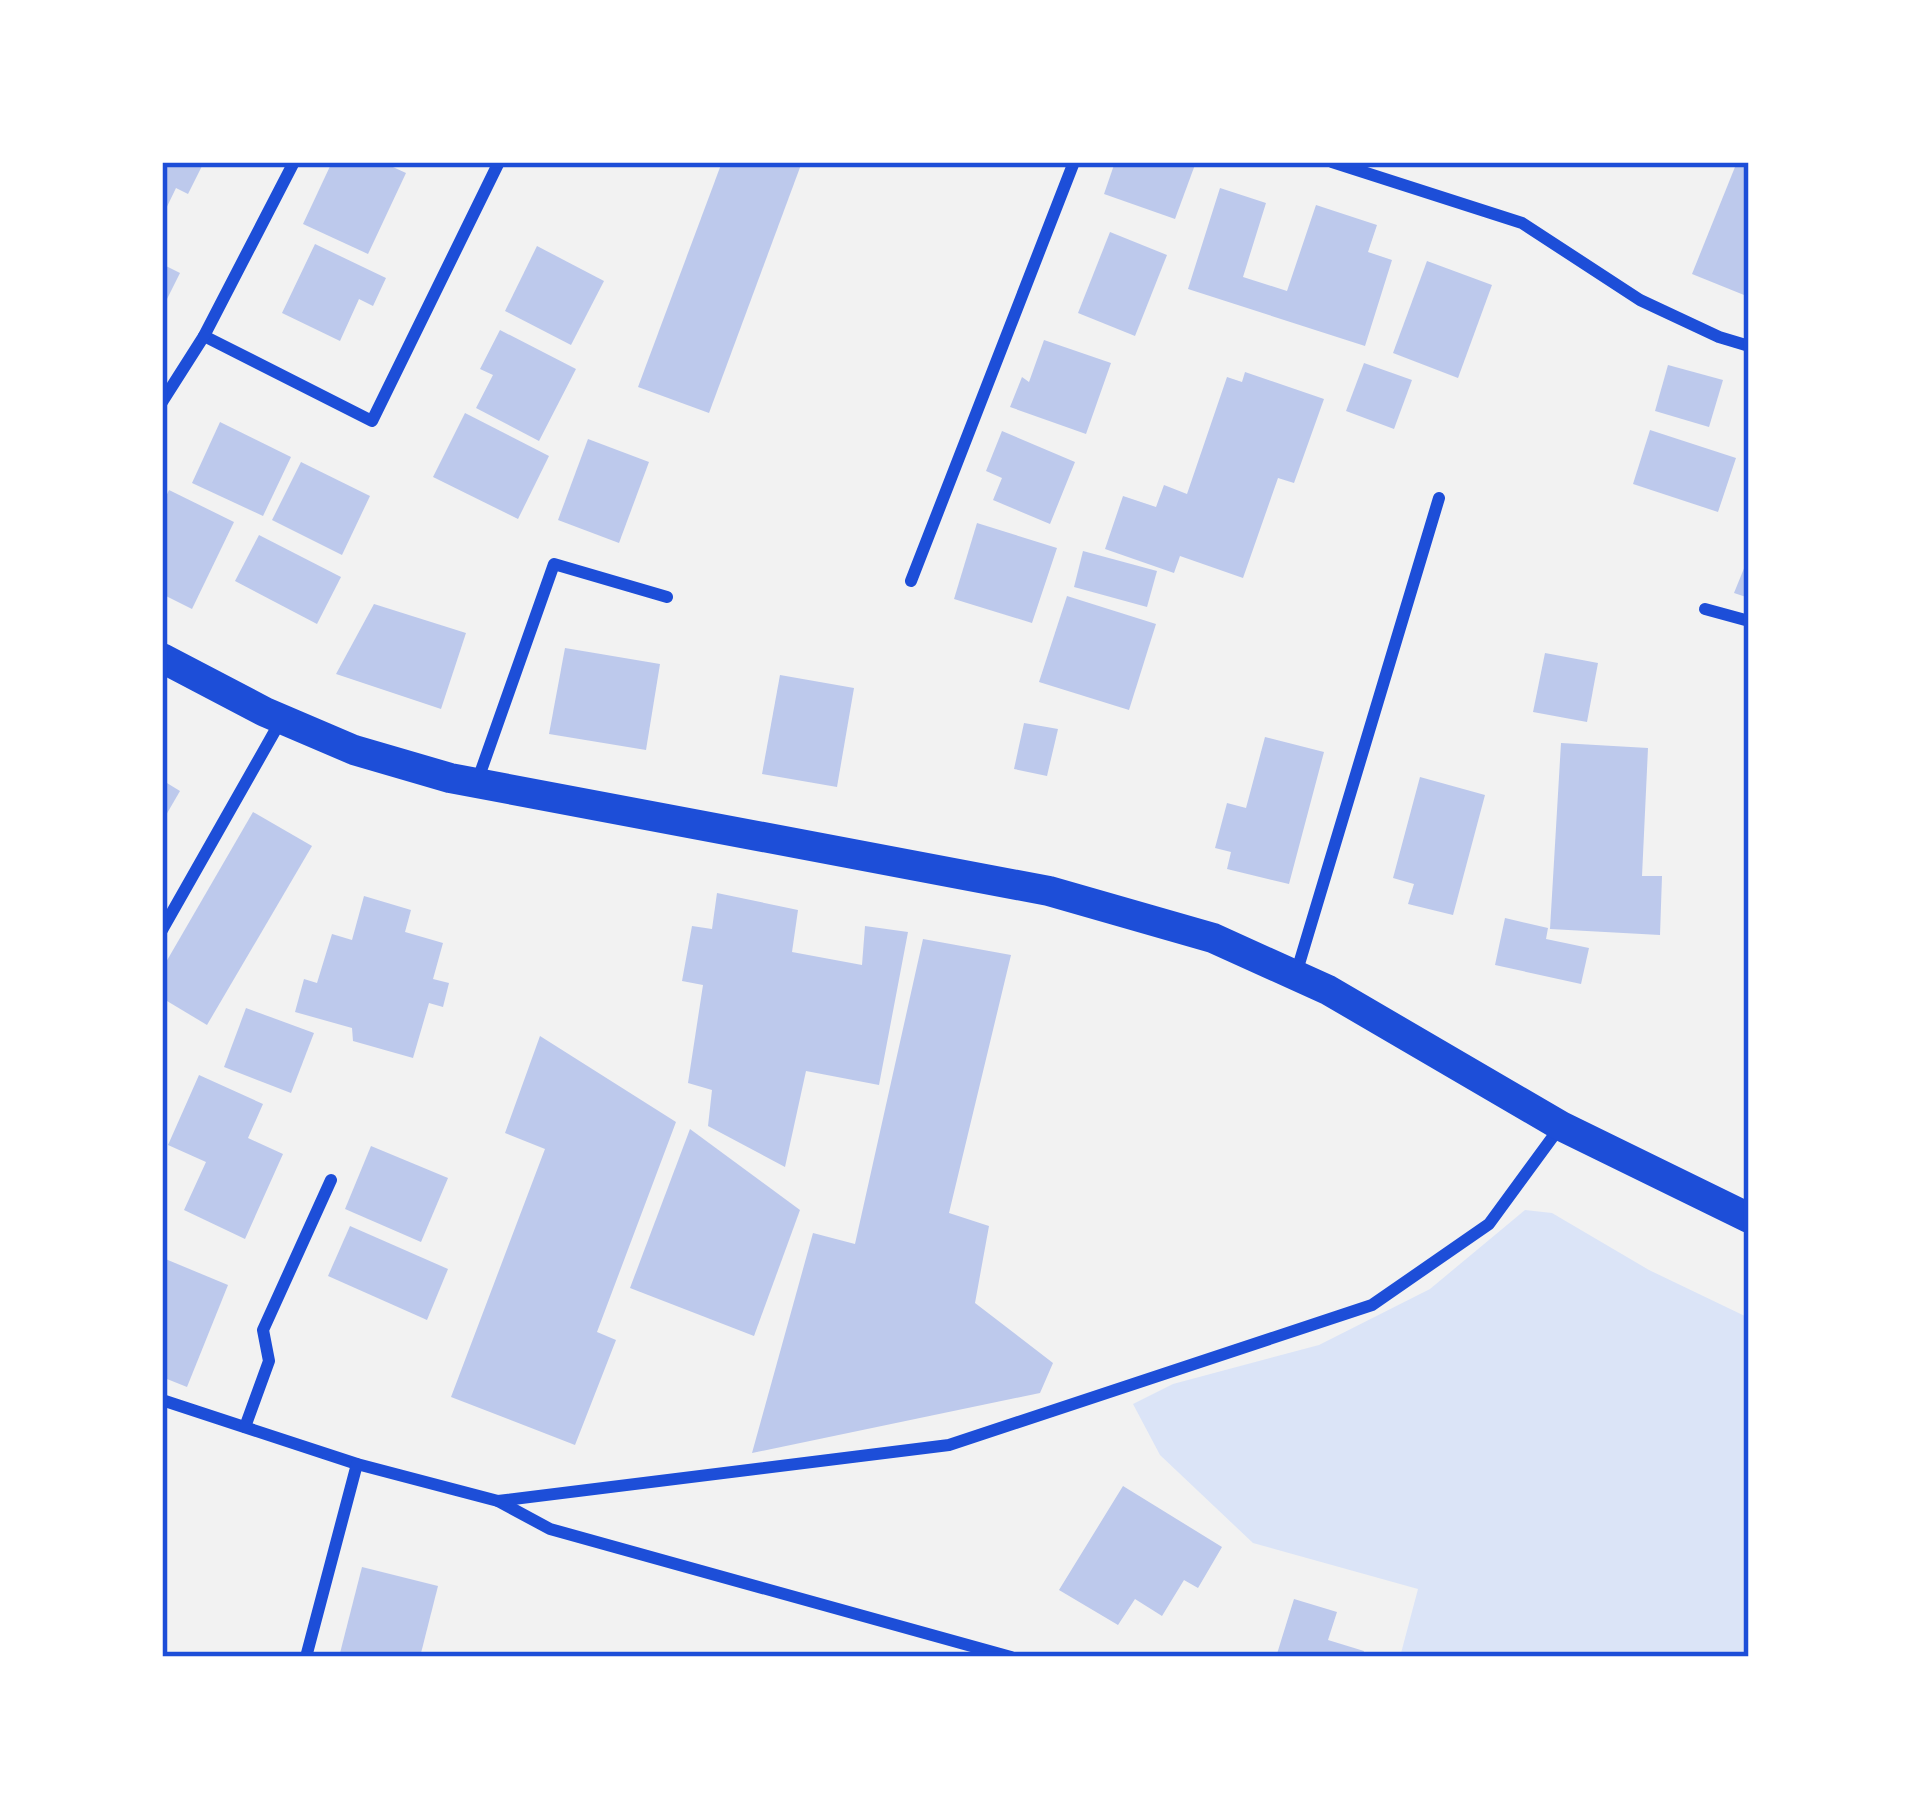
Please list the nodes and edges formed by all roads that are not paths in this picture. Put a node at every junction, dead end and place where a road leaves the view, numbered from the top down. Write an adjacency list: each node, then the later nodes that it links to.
1 (294, 162): 5 (street)
2 (499, 162): 5 (street)
3 (1073, 162): 9 (street)
4 (1332, 162): 6 (street)
5 (204, 336): 7 (street)
6 (1749, 346)
7 (162, 402)
8 (1439, 498): 17 (street)
9 (911, 581)
10 (667, 598): 15 (street)
11 (1705, 609): 12 (street)
12 (1749, 621)
13 (164, 662): 14 (main road)
14 (282, 719): 15 (main road); 16 (street)
15 (476, 783): 17 (main road)
16 (162, 930)
17 (1296, 975): 18 (main road)
18 (1561, 1126): 20 (main road); 24 (street)
19 (331, 1180): 22 (street)
20 (1749, 1218)
21 (162, 1400): 22 (street)
22 (245, 1427): 23 (street)
23 (357, 1464): 24 (street); 25 (street)
24 (498, 1501): 26 (street)
25 (305, 1657)
26 (1011, 1657)

